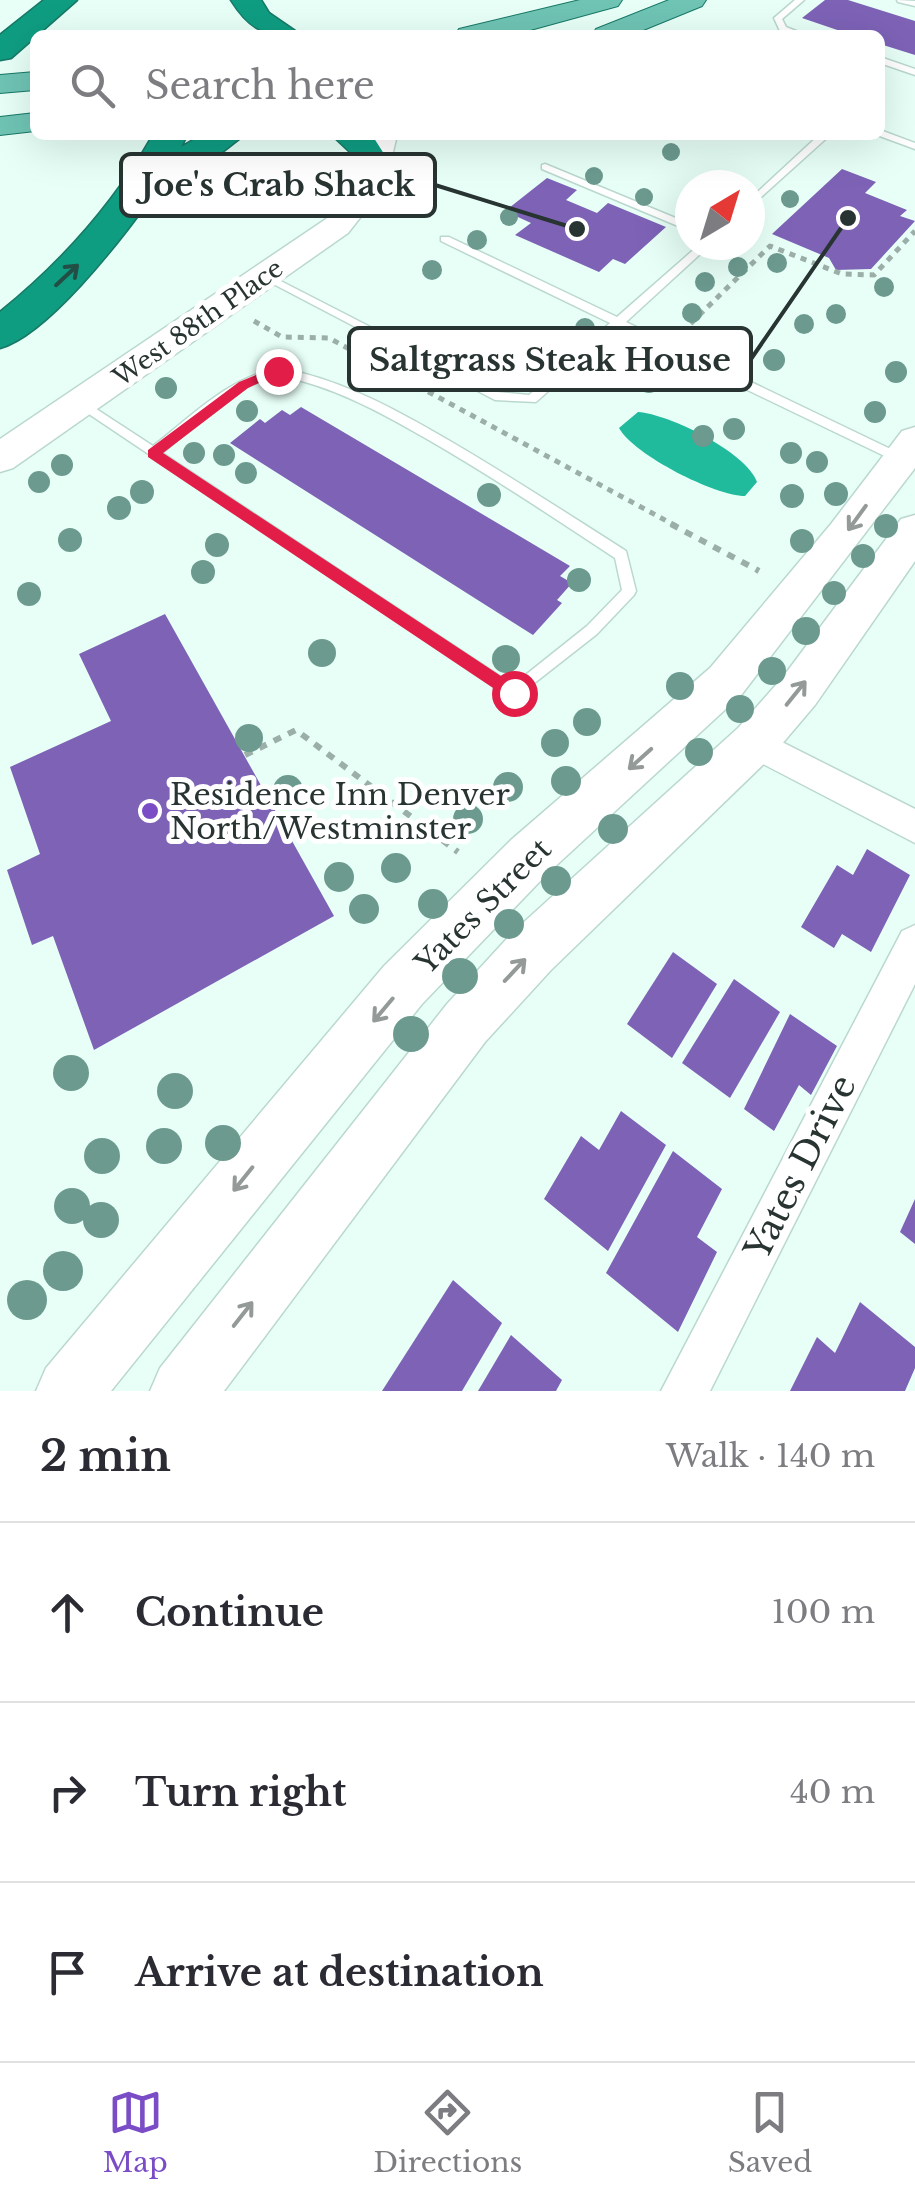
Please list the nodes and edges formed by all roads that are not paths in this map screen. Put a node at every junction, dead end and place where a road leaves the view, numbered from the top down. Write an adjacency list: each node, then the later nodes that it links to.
1 (24, 0): 10 (highway)
2 (62, 0): 17 (highway)
3 (82, 0): 11 (highway)
4 (609, 0): 13 (main road)
5 (694, 0): 14 (main road)
6 (800, 0): 15 (lane)
7 (901, 0): 8 (lane)
8 (915, 4)
9 (238, 6): 12 (highway)
10 (0, 19)
11 (48, 30)
12 (277, 30)
13 (495, 30)
14 (619, 30)
15 (786, 30)
16 (30, 44): 19 (highway)
17 (0, 51)
18 (885, 62): 20 (lane)
19 (0, 70)
20 (915, 72)
21 (30, 81): 22 (main road)
22 (0, 84)
23 (30, 123): 24 (main road)
24 (0, 126)
25 (885, 136): 30 (lane)
26 (167, 140): 34 (highway)
27 (218, 140): 34 (highway)
28 (356, 140): 31 (highway)
29 (820, 140): 33 (lane)
30 (915, 146)
31 (379, 151): 38 (street, West 88th Place)
32 (545, 166): 35 (lane)
33 (765, 190)
34 (128, 209): 40 (highway, one-way to 34)
35 (675, 222)
36 (446, 239): 39 (lane)
37 (688, 260): 39 (lane)
38 (265, 276): 39 (lane); 41 (street, West 88th Place)
39 (617, 325): 42 (lane)
40 (0, 334)
41 (80, 404): 43 (lane); 44 (street, West 88th Place)
42 (908, 450): 49 (street, Yates Street, one-way to 49)
43 (153, 453): 43 (lane)
44 (0, 458)
45 (915, 530): 46 (street, one-way to 45)
46 (754, 743): 47 (street); 50 (street, one-way to 46)
47 (915, 827)
48 (915, 944): 51 (street, Yates Drive)
49 (69, 1391)
50 (183, 1391)
51 (685, 1391)

